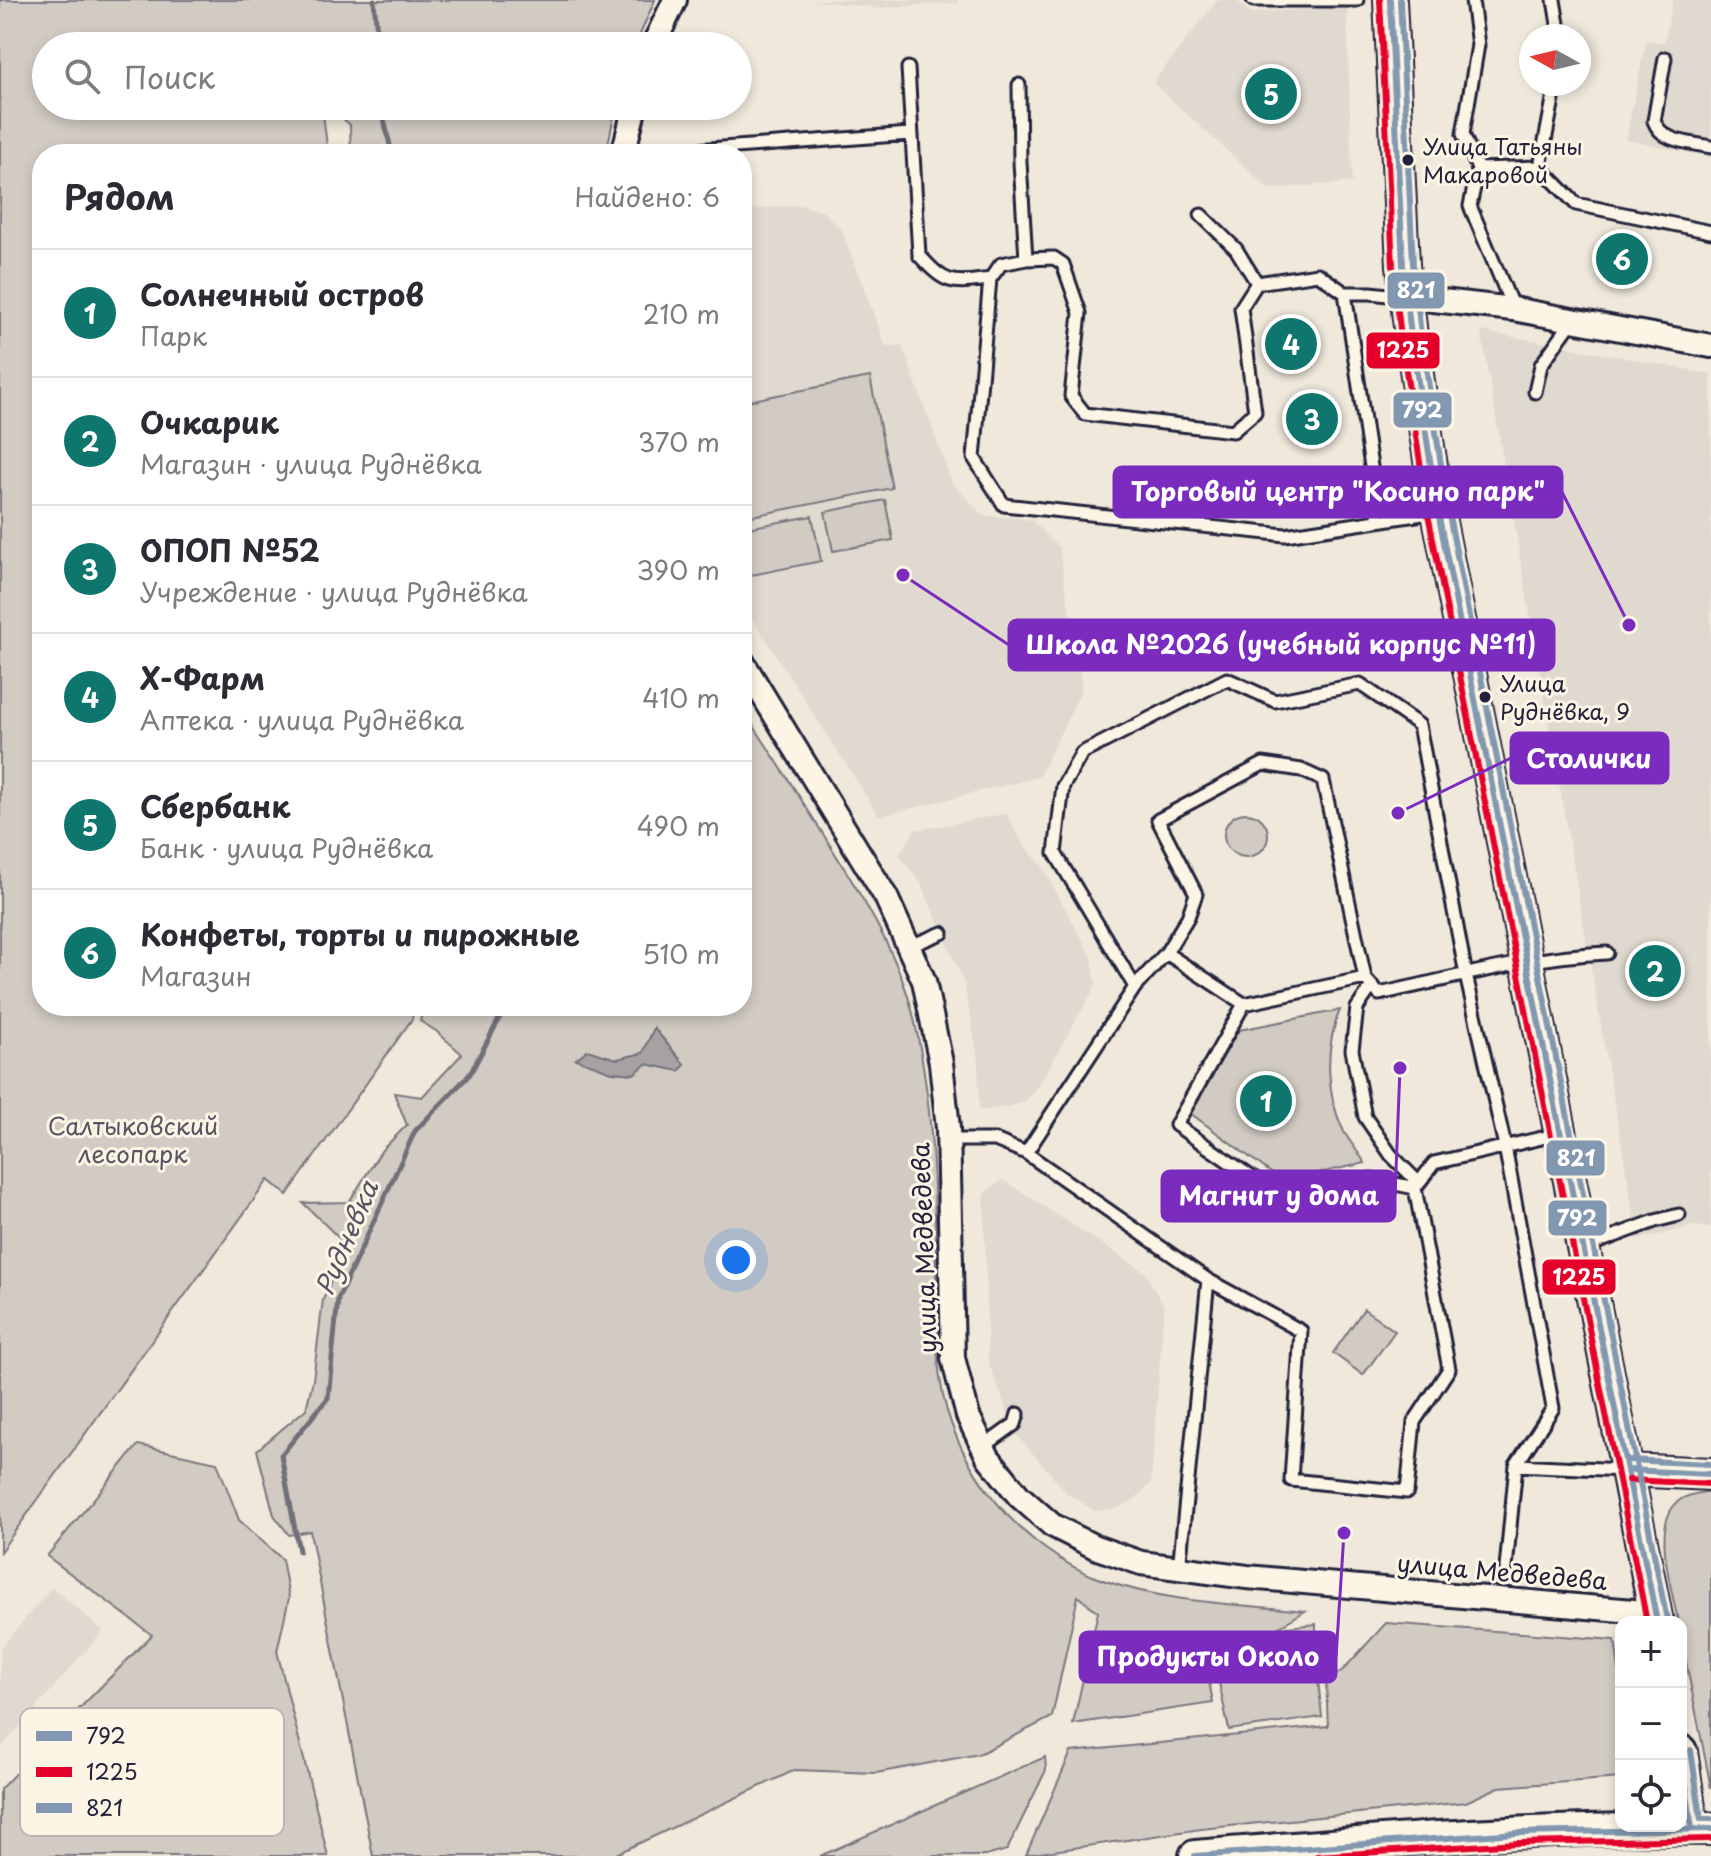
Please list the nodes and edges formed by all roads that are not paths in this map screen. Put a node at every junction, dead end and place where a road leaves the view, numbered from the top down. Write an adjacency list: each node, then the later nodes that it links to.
1 (675, 0): 9 (street)
2 (1253, 0): 3 (lane)
3 (1330, 0): 4 (lane)
4 (1357, 0)
5 (1390, 0): 27 (street)
6 (1472, 0): 20 (lane)
7 (1554, 0): 8 (lane)
8 (1558, 24)
9 (660, 32)
10 (1665, 58): 18 (lane)
11 (908, 68): 15 (lane)
12 (1019, 85): 23 (lane)
13 (1554, 96): 19 (lane)
14 (632, 120): 16 (street)
15 (910, 134): 17 (lane); 24 (lane)
16 (626, 144)
17 (752, 146)
18 (1711, 147)
19 (1540, 167): 20 (lane); 22 (lane)
20 (1478, 169): 28 (lane)
21 (1201, 215): 25 (lane)
22 (1711, 232)
23 (1026, 259): 24 (lane); 25 (lane)
24 (990, 279): 33 (lane)
25 (1257, 283): 26 (lane)
26 (1345, 293): 27 (lane); 33 (lane)
27 (1407, 297): 28 (street); 32 (street)
28 (1513, 309): 29 (street)
29 (1573, 320): 30 (street); 31 (lane)
30 (1711, 346)
31 (1535, 392)
32 (1438, 512): 33 (lane); 35 (street)
33 (1379, 520)
34 (1391, 635): 35 (lane)
35 (1462, 644): 41 (street)
36 (752, 677): 38 (street, улица Медведева)
37 (942, 933): 38 (lane)
38 (910, 946): 47 (street, улица Медведева)
39 (1166, 953): 43 (lane); 44 (lane); 45 (lane)
40 (1607, 953): 41 (lane)
41 (1527, 964): 42 (lane); 46 (street)
42 (1466, 975): 43 (lane); 44 (lane); 48 (lane)
43 (1368, 982): 45 (lane); 50 (lane)
44 (1135, 987): 49 (lane)
45 (1244, 1004): 50 (lane)
46 (1559, 1134): 48 (lane); 52 (street)
47 (948, 1140): 49 (lane); 55 (street, улица Медведева)
48 (1505, 1146): 50 (lane); 56 (lane)
49 (1026, 1153): 53 (lane)
50 (1417, 1185): 53 (lane)
51 (1679, 1215): 52 (lane)
52 (1583, 1248): 57 (street)
53 (1208, 1280): 60 (lane)
54 (1018, 1414): 55 (lane)
55 (983, 1447): 60 (street, улица Медведева)
56 (1516, 1465): 57 (lane); 59 (lane)
57 (1628, 1470): 58 (street); 62 (street)
58 (1711, 1474)
59 (1506, 1568)
60 (1179, 1569): 61 (street, улица Медведева)
61 (1637, 1616)
62 (1657, 1616)
63 (1683, 1760): 64 (street)
64 (1702, 1829): 65 (street)
65 (1233, 1854): 66 (street)
66 (1195, 1856)

